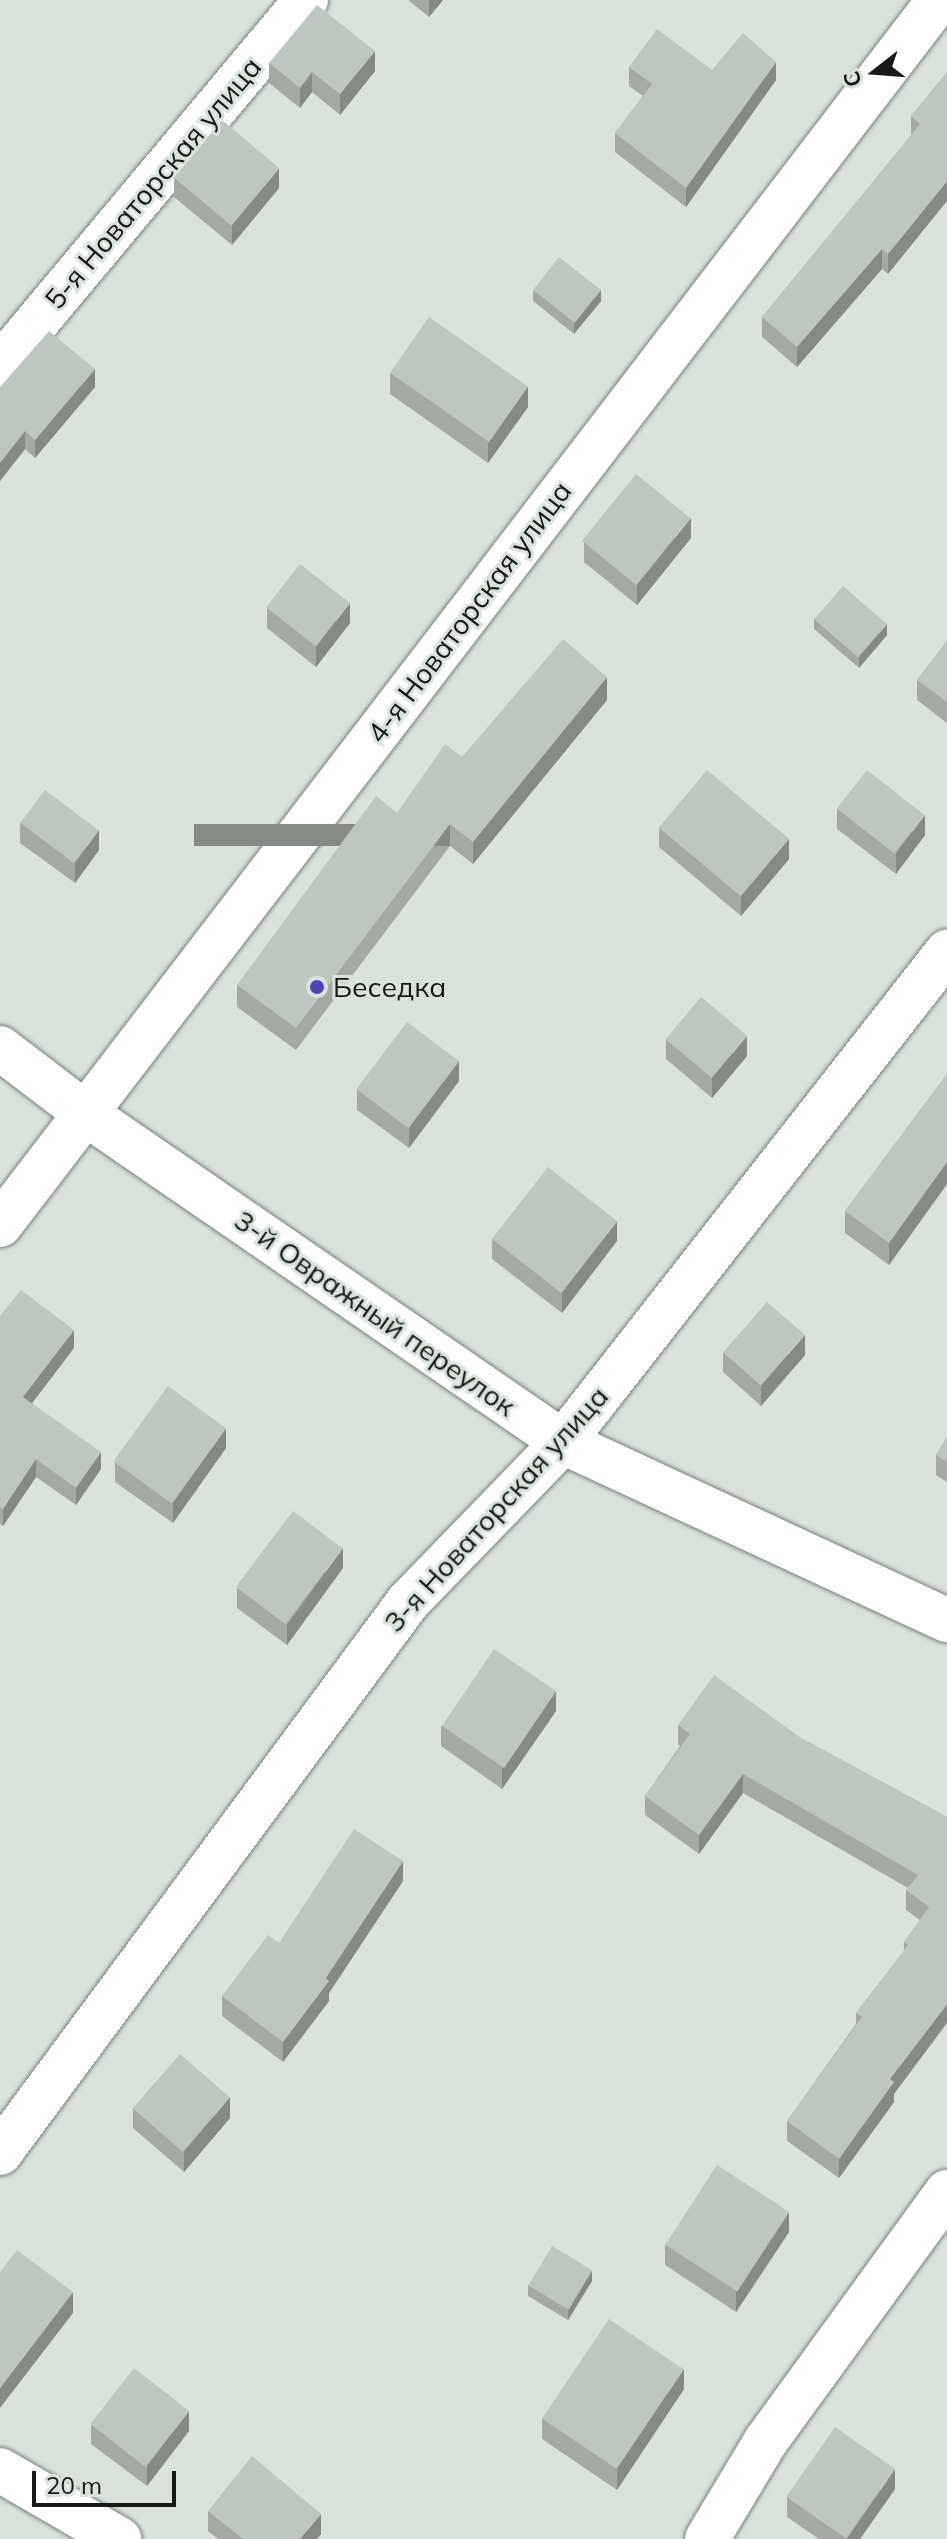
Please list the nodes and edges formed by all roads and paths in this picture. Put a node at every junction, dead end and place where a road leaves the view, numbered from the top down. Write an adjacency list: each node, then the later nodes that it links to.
1 (306, 0): 3 (street, 5-я Новаторская улица)
2 (939, 0): 6 (street, 4-я Новаторская улица)
3 (0, 366)
4 (947, 952): 8 (street, 3-я Новаторская улица)
5 (0, 1048): 6 (street, 3-й Овражный переулок)
6 (89, 1116): 7 (street, 4-я Новаторская улица); 8 (street, 3-й Овражный переулок)
7 (0, 1225)
8 (563, 1442): 9 (street, 3-й Овражный переулок); 10 (street, 3-я Новаторская улица)
9 (947, 1620)
10 (0, 2153)
11 (947, 2192): 14 (street)
12 (0, 2470): 13 (street)
13 (119, 2539)
14 (707, 2539)

